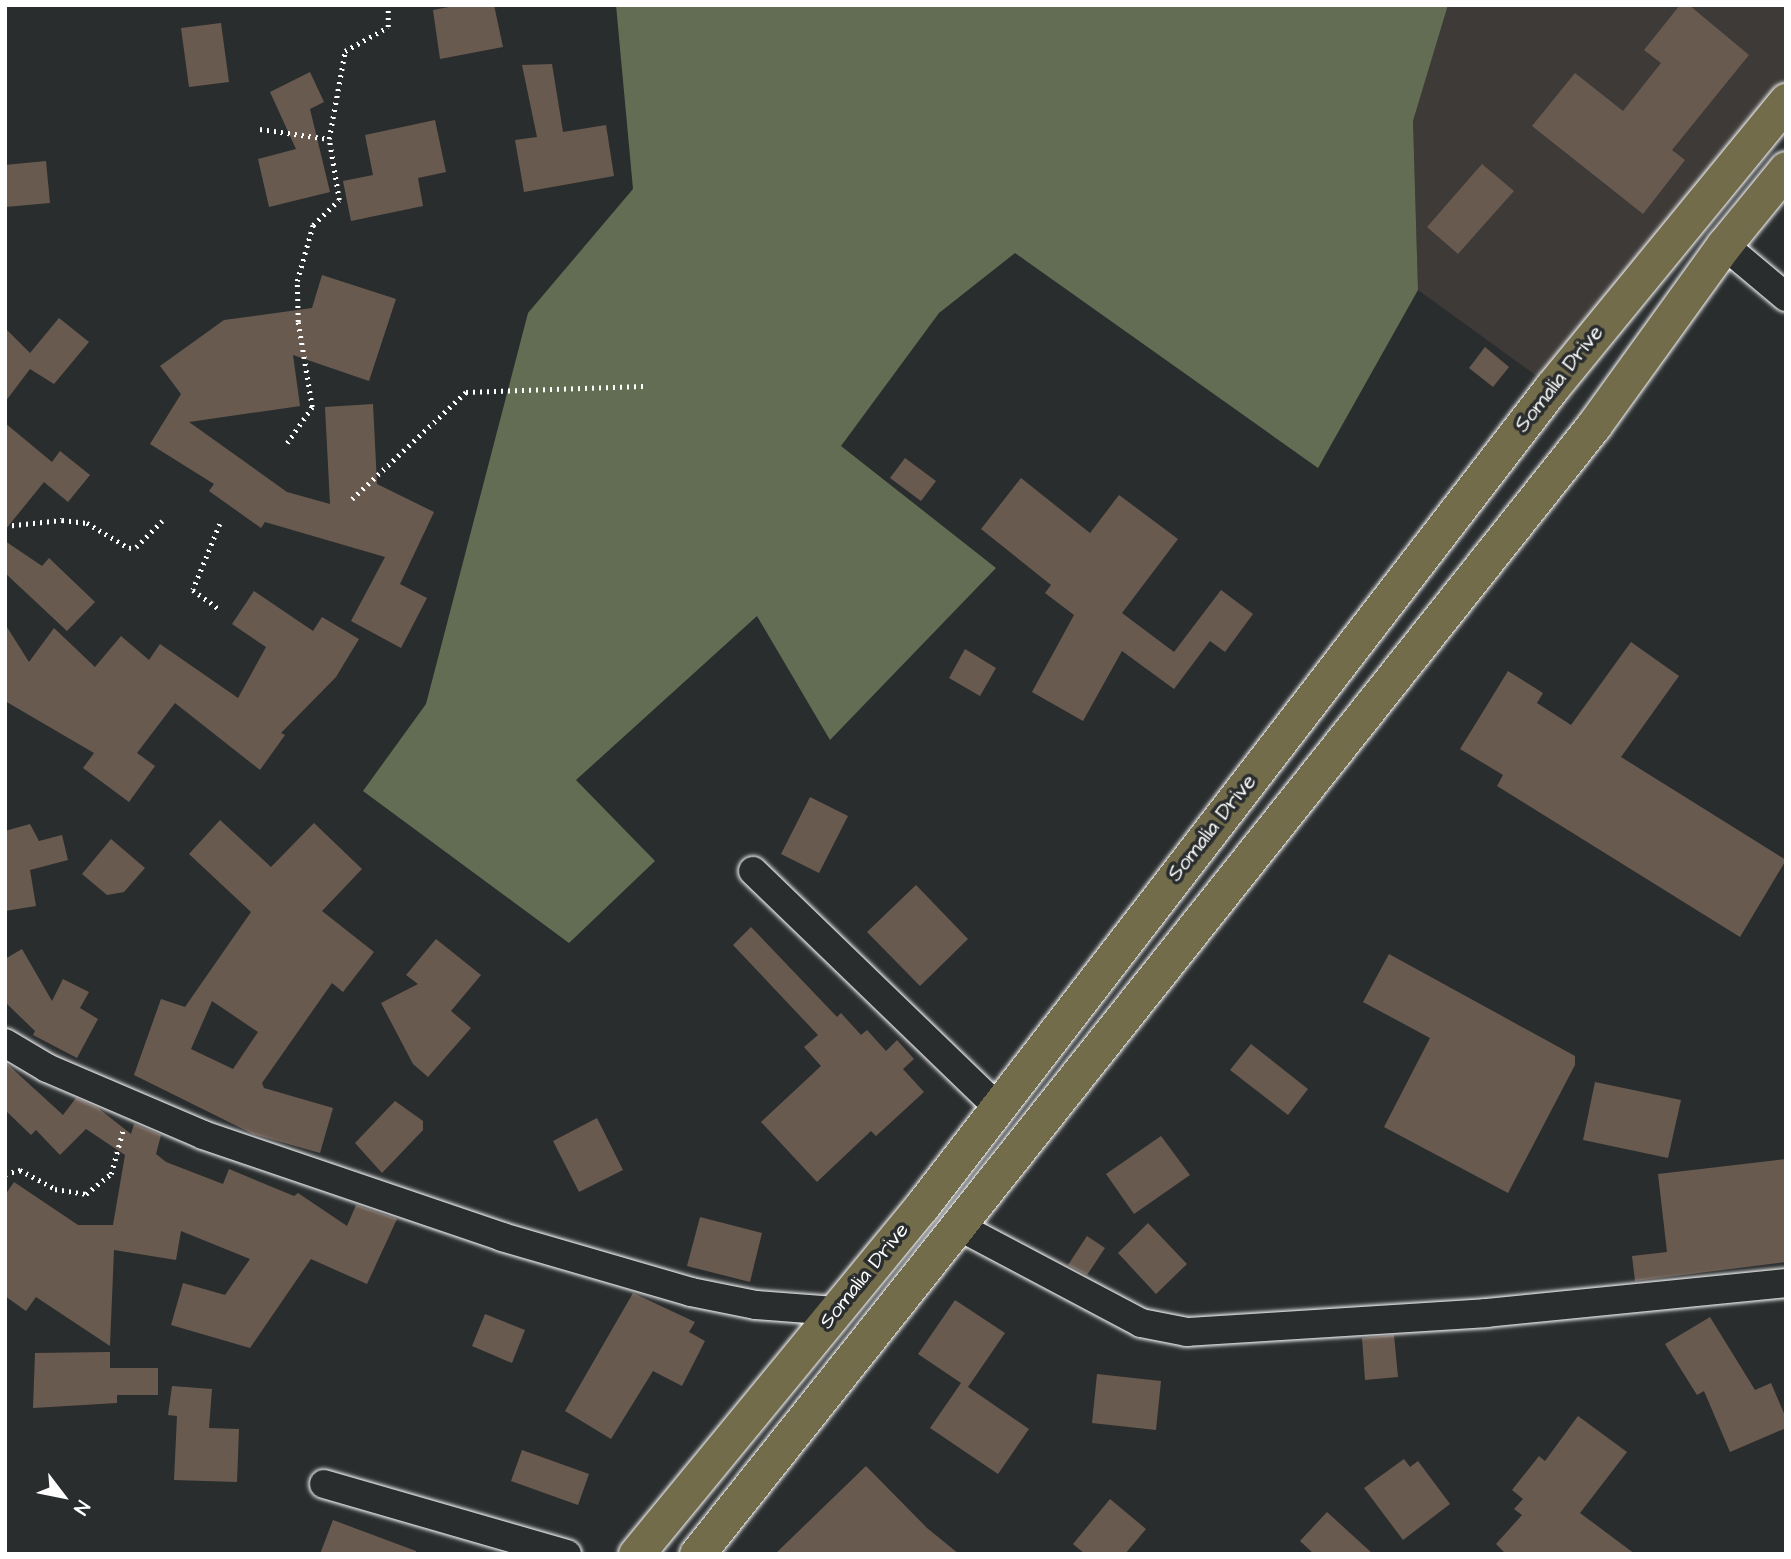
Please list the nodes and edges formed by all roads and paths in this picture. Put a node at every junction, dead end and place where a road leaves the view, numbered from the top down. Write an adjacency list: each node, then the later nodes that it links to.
1 (388, 5): 4 (path)
2 (1786, 101): 18 (main road, Somalia Drive)
3 (260, 129): 4 (path)
4 (329, 139): 9 (path)
5 (1786, 169): 6 (main road, Somalia Drive)
6 (1724, 245): 7 (street); 20 (main road, Somalia Drive)
7 (1786, 297)
8 (644, 386): 10 (path)
9 (287, 443)
10 (352, 499)
11 (162, 521): 13 (path)
12 (220, 524): 14 (path)
13 (5, 526)
14 (221, 610)
15 (753, 871): 18 (street)
16 (5, 1042): 17 (street)
17 (130, 1105): 19 (path); 22 (street)
18 (997, 1107): 22 (main road, Somalia Drive)
19 (5, 1174)
20 (958, 1226): 21 (street); 26 (main road, Somalia Drive)
21 (1786, 1283)
22 (835, 1311): 25 (main road, Somalia Drive)
23 (324, 1484): 24 (street)
24 (567, 1554)
25 (636, 1554)
26 (697, 1554)

